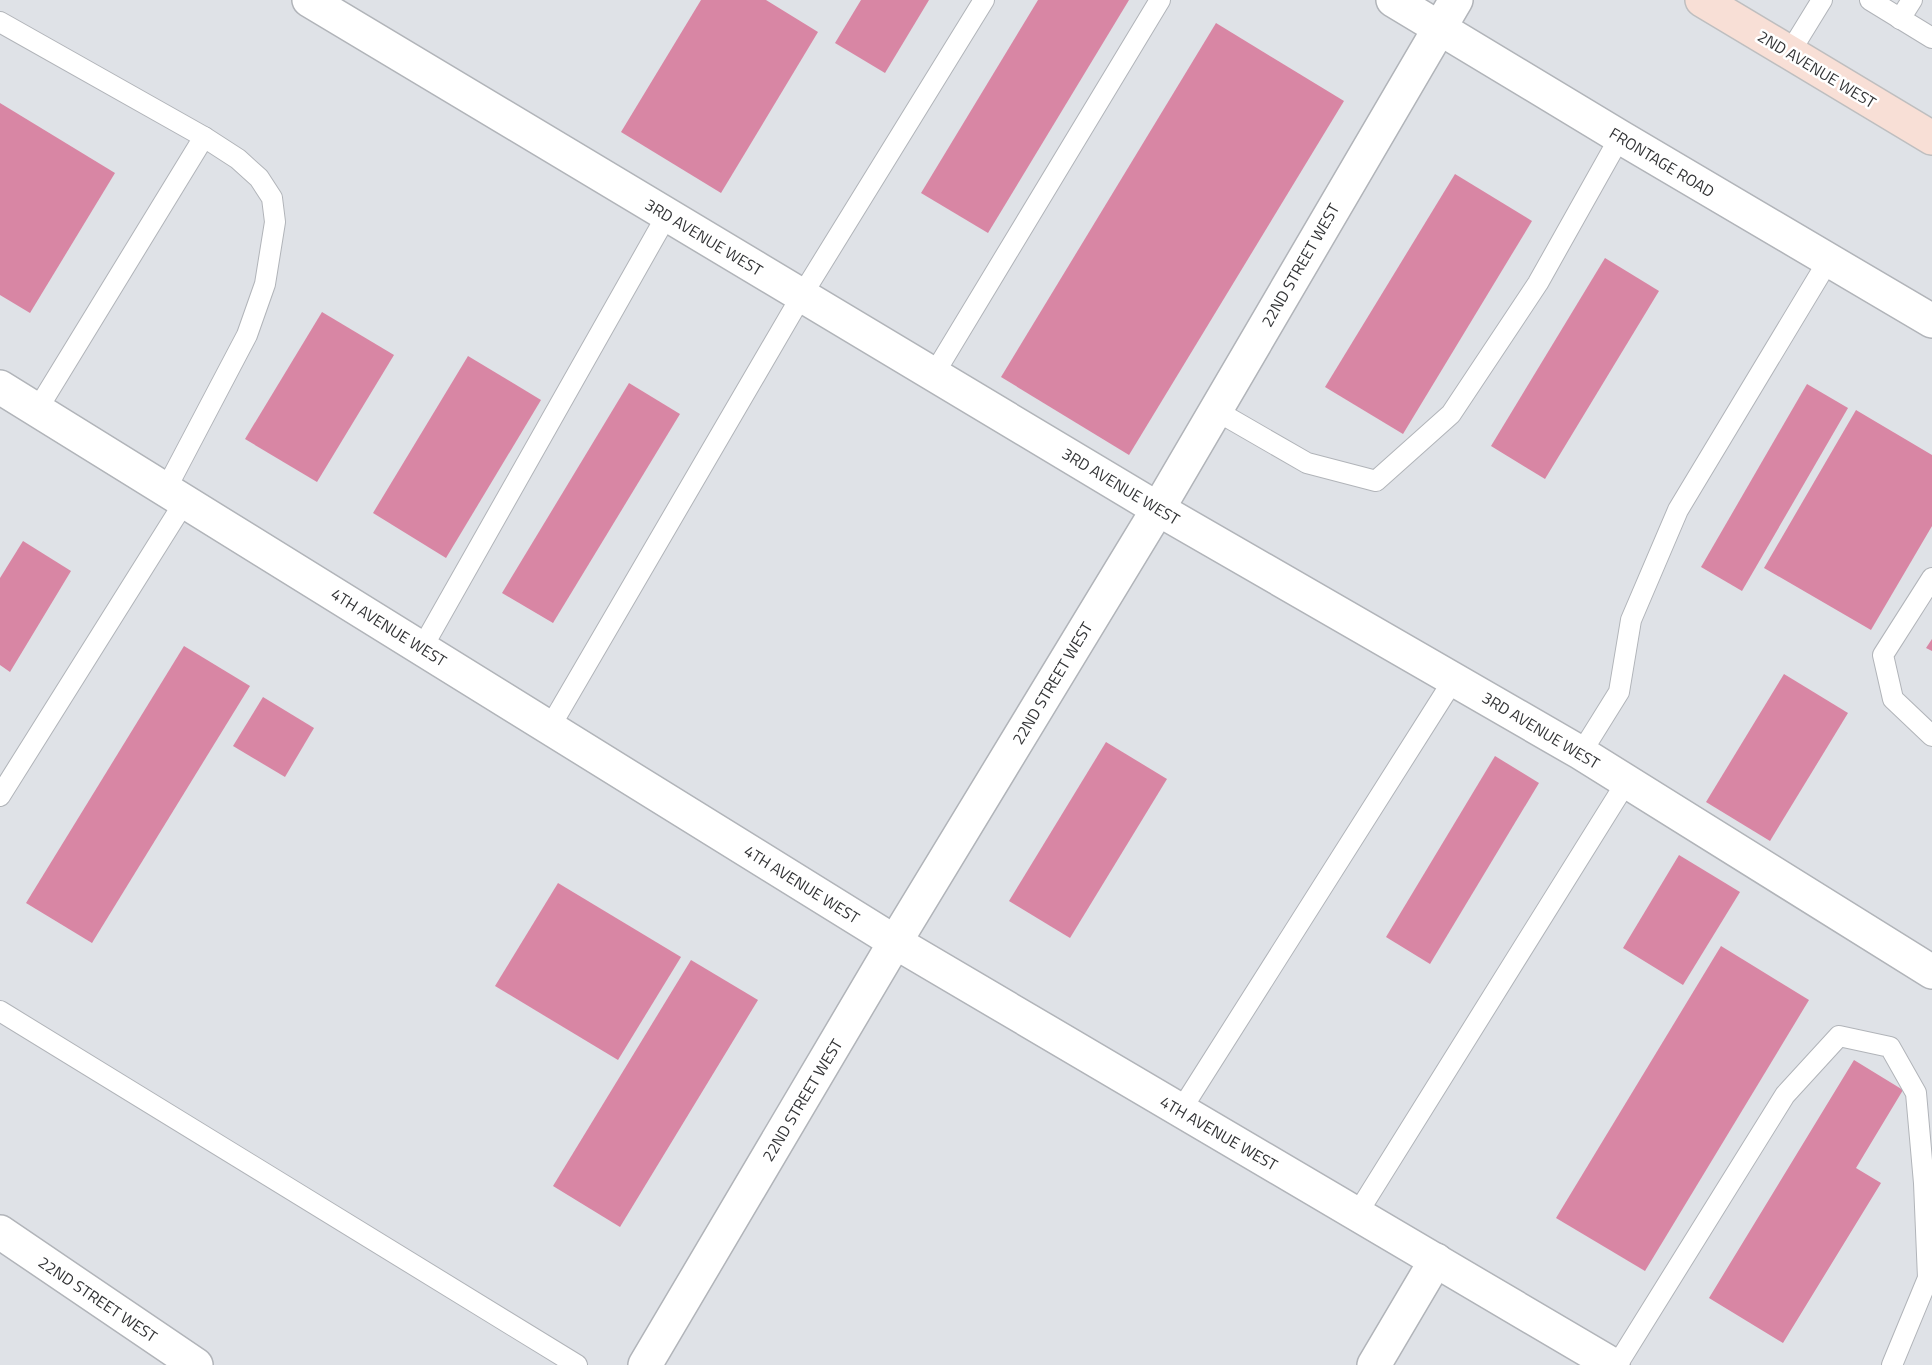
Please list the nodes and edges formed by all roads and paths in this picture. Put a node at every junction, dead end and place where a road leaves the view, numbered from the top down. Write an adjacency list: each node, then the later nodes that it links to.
1 (309, 0): 18 (street, 3RD AVENUE WEST)
2 (984, 0): 20 (lane)
3 (1160, 0): 22 (lane)
4 (1394, 0): 12 (street, FRONTAGE ROAD)
5 (1456, 0): 12 (street, 22ND STREET WEST)
6 (1702, 0): 14 (main road, 2ND AVENUE WEST)
7 (1822, 0): 14 (lane)
8 (1870, 0): 10 (lane)
9 (1912, 0): 10 (lane)
10 (1900, 19): 13 (lane)
11 (0, 22): 15 (lane)
12 (1440, 28): 16 (street, FRONTAGE ROAD); 25 (street, 22ND STREET WEST)
13 (1932, 38)
14 (1790, 52): 17 (main road, 2ND AVENUE WEST)
15 (204, 137): 24 (lane); 26 (lane)
16 (1620, 137): 19 (street, FRONTAGE ROAD); 25 (lane)
17 (1932, 138)
18 (668, 215): 20 (street, 3RD AVENUE WEST); 29 (lane)
19 (1828, 261): 21 (street, FRONTAGE ROAD); 33 (lane)
20 (802, 295): 22 (street, 3RD AVENUE WEST); 31 (lane)
21 (1932, 321)
22 (934, 374): 27 (street, 3RD AVENUE WEST)
23 (0, 387): 24 (street, 4TH AVENUE WEST)
24 (37, 410): 26 (street, 4TH AVENUE WEST)
25 (1215, 410): 27 (street, 22ND STREET WEST)
26 (176, 495): 29 (street, 4TH AVENUE WEST); 35 (lane)
27 (1158, 509): 30 (street, 3RD AVENUE WEST); 36 (street, 22ND STREET WEST)
28 (1932, 578): 32 (lane)
29 (422, 648): 31 (street, 4TH AVENUE WEST)
30 (1454, 679): 33 (street, 3RD AVENUE WEST); 39 (lane)
31 (550, 727): 36 (street, 4TH AVENUE WEST)
32 (1932, 736)
33 (1581, 753): 34 (street, 3RD AVENUE WEST)
34 (1627, 781): 37 (street, 3RD AVENUE WEST); 40 (lane)
35 (0, 796)
36 (895, 942): 39 (street, 4TH AVENUE WEST); 45 (street, 22ND STREET WEST)
37 (1932, 972)
38 (0, 1011): 44 (lane)
39 (1181, 1110): 40 (street, 4TH AVENUE WEST)
40 (1357, 1214): 42 (street, 4TH AVENUE WEST)
41 (0, 1232): 43 (street, 22ND STREET WEST)
42 (1436, 1260): 46 (street); 47 (street, 4TH AVENUE WEST)
43 (196, 1365)
44 (578, 1365)
45 (645, 1365)
46 (1374, 1365)
47 (1615, 1365): 48 (lane)
48 (1892, 1365)

